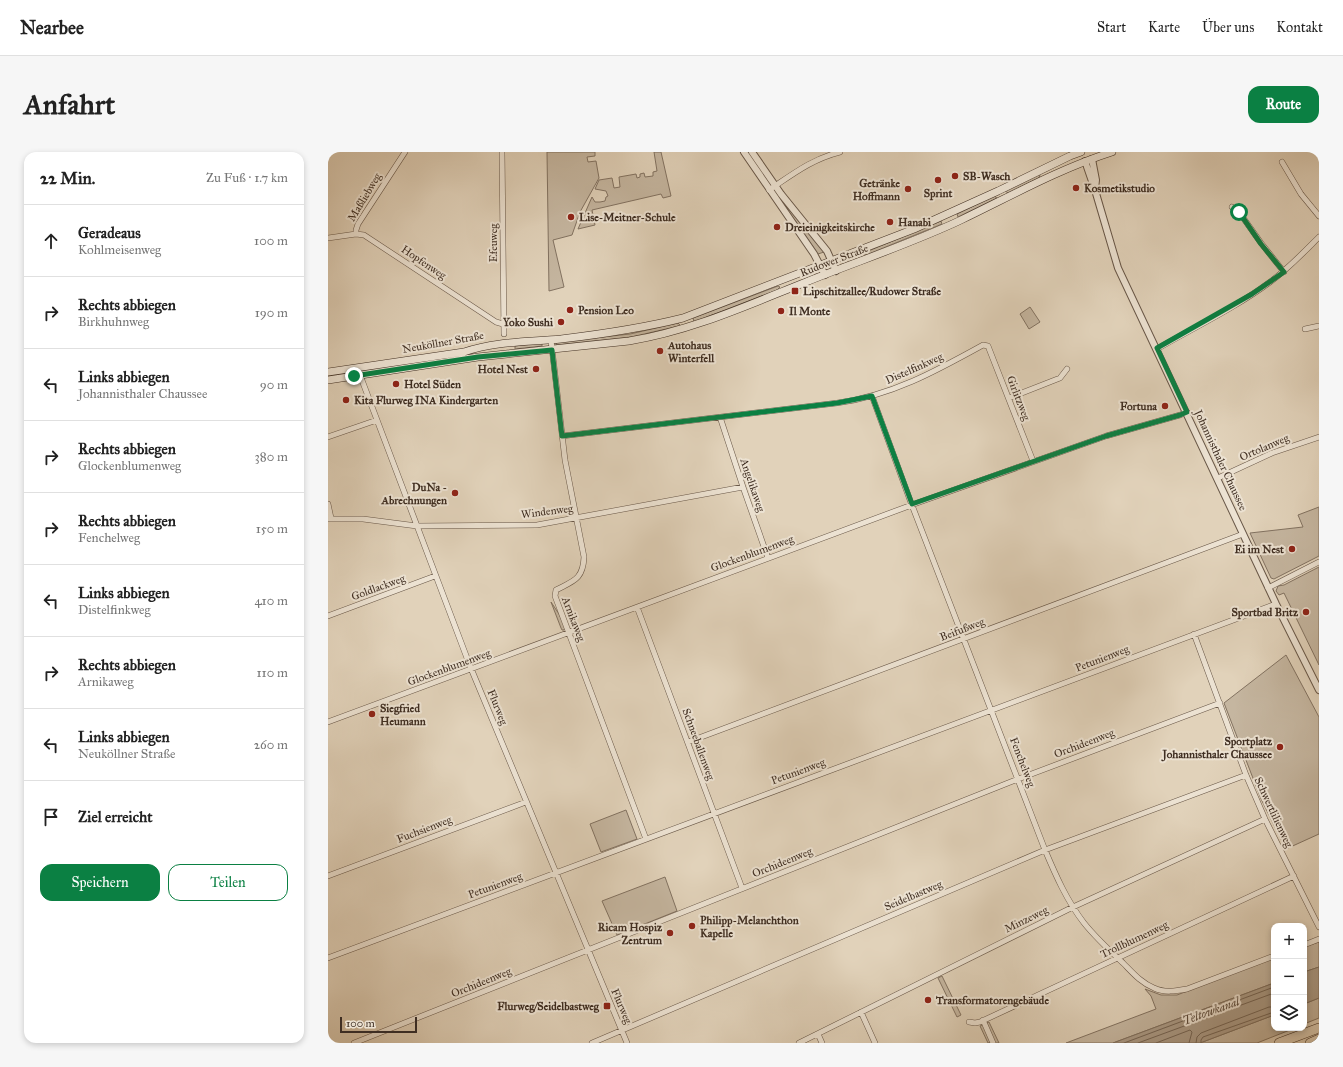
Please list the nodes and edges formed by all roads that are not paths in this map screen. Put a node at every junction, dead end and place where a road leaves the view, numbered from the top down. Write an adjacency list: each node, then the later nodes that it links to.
1 (405, 152): 19 (street, Maßliebweg)
2 (502, 152): 32 (street, Efeuweg)
3 (744, 152): 13 (street)
4 (752, 152): 12 (street)
5 (840, 152): 8 (street)
6 (1081, 152): 10 (main road, Johannisthaler Chaussee); 16 (main road, Rudower Straße)
7 (1112, 152): 9 (main road, Rudower Straße)
8 (834, 153): 12 (street)
9 (1092, 155): 10 (main road, Rudower Straße); 14 (street, Johannisthaler Chaussee)
10 (1084, 161): 14 (street, Johannisthaler Chaussee); 18 (main road, Rudower Straße)
11 (1282, 162): 17 (street)
12 (776, 186): 13 (street); 24 (street)
13 (769, 190): 25 (street)
14 (1095, 190): 41 (street, Johannisthaler Chaussee)
15 (1232, 207): 27 (street)
16 (952, 212): 18 (main road); 22 (main road, Rudower Straße)
17 (1319, 216)
18 (956, 222): 23 (main road, Rudower Straße)
19 (356, 234): 21 (street, Hopfenweg); 32 (street, Hopfenweg)
20 (1319, 237): 27 (street)
21 (328, 238)
22 (859, 250): 23 (main road); 24 (main road, Rudower Straße)
23 (863, 260): 26 (main road, Rudower Straße)
24 (832, 261): 25 (main road, Rudower Straße); 26 (street)
25 (820, 266): 28 (street); 29 (main road, Rudower Straße)
26 (836, 271): 28 (main road, Rudower Straße)
27 (1284, 272): 41 (street)
28 (826, 275): 30 (main road, Rudower Straße)
29 (781, 280): 30 (main road); 31 (main road, Rudower Straße)
30 (785, 290): 34 (main road, Rudower Straße)
31 (683, 318): 34 (main road); 37 (main road, Rudower Straße)
32 (503, 324): 36 (street, Efeuweg)
33 (1319, 326): 35 (street)
34 (685, 328): 42 (main road, Rudower Straße)
35 (1305, 329)
36 (504, 334)
37 (562, 339): 38 (main road, Neuköllner Straße)
38 (551, 340): 39 (main road, Neuköllner Straße); 42 (street, Arnikaweg)
39 (505, 343): 43 (street); 44 (main road, Neuköllner Straße)
40 (985, 345): 49 (street, Distelfinkweg); 50 (street, Girlitzweg)
41 (1157, 348): 51 (street, Johannisthaler Chaussee)
42 (552, 350): 43 (main road, Neuköllner Straße); 54 (street, Arnikaweg)
43 (505, 353): 47 (main road, Neuköllner Straße)
44 (359, 367): 46 (main road, Neuköllner Straße); 47 (main road)
45 (1067, 369): 50 (street)
46 (328, 372)
47 (360, 375): 48 (main road, Neuköllner Straße); 53 (street, Flurweg)
48 (328, 380)
49 (872, 396): 52 (street, Distelfinkweg); 61 (street, Fenchelweg)
50 (1009, 398): 57 (street, Girlitzweg)
51 (1187, 412): 57 (street, Glockenblumenweg); 58 (street, Johannisthaler Chaussee)
52 (720, 417): 54 (street, Distelfinkweg); 59 (street, Angelikaweg)
53 (377, 420): 55 (street); 64 (street, Flurweg)
54 (562, 436): 62 (street, Arnikaweg)
55 (328, 437)
56 (1319, 437): 58 (street, Ortolanweg)
57 (1033, 461): 61 (street, Glockenblumenweg)
58 (1218, 478): 65 (street, Johannisthaler Chaussee)
59 (743, 487): 62 (street, Windenweg); 66 (street, Angelikaweg)
60 (328, 504): 63 (street)
61 (912, 504): 66 (street, Glockenblumenweg); 75 (street, Fenchelweg)
62 (576, 517): 64 (street, Windenweg); 73 (street, Arnikaweg)
63 (330, 519): 64 (street, Windenweg)
64 (417, 526): 68 (street, Flurweg)
65 (1243, 534): 69 (street, Johannisthaler Chaussee); 75 (street, Beifußweg)
66 (768, 558): 71 (street, Glockenblumenweg)
67 (1319, 562): 69 (street)
68 (436, 576): 72 (street, Goldlackweg); 76 (street, Flurweg)
69 (1268, 588): 70 (street, Johannisthaler Chaussee)
70 (1276, 604): 74 (street, Petunienweg); 77 (street, Johannisthaler Chaussee)
71 (637, 607): 73 (street, Glockenblumenweg); 81 (street, Schneeballenweg)
72 (328, 616)
73 (569, 633): 76 (street, Glockenblumenweg); 87 (street, Arnikaweg)
74 (1194, 634): 78 (street, Schwertlilienweg); 79 (street, Petunienweg)
75 (964, 639): 79 (street, Fenchelweg); 81 (street, Beifußweg)
76 (472, 669): 80 (street, Glockenblumenweg); 84 (street, Flurweg)
77 (1319, 690)
78 (1220, 703): 82 (street, Schwertlilienweg); 83 (street, Orchideenweg)
79 (992, 710): 83 (street, Fenchelweg); 85 (street, Petunienweg)
80 (328, 722)
81 (688, 742): 85 (street, Schneeballenweg)
82 (1246, 775): 86 (street, Schwertlilienweg); 88 (street, Seidelbastweg)
83 (1018, 779): 88 (street, Fenchelweg); 92 (street, Orchideenweg)
84 (526, 802): 89 (street, Flurweg); 90 (street, Fuchsienweg)
85 (714, 813): 87 (street, Petunienweg); 92 (street, Schneeballenweg)
86 (1265, 819): 91 (street, Schwertlilienweg); 93 (street, Minzeweg)
87 (646, 839): 89 (street, Petunienweg)
88 (1045, 850): 93 (street, Fenchelweg); 105 (street, Seidelbastweg)
89 (556, 873): 97 (street, Flurweg); 99 (street, Petunienweg)
90 (328, 876)
91 (1294, 876): 94 (street, Schwertlilienweg); 100 (street, Trollblumenweg)
92 (742, 888): 97 (street, Orchideenweg)
93 (1073, 907): 100 (street, Fenchelweg); 101 (street, Minzeweg)
94 (1319, 927)
95 (1319, 939): 96 (street)
96 (1307, 944)
97 (588, 950): 105 (street, Flurweg); 108 (street, Orchideenweg)
98 (1271, 957): 100 (street, Fenchelweg)
99 (328, 958)
100 (1117, 958): 102 (street, Trollblumenweg)
101 (861, 1012): 106 (street, Minzeweg); 113 (street)
102 (983, 1020): 103 (street, Trollblumenweg); 114 (street)
103 (969, 1022)
104 (1319, 1028): 115 (highway)
105 (621, 1030): 109 (street, Seidelbastweg); 110 (street, Flurweg)
106 (818, 1034): 111 (street, Minzeweg); 112 (street)
107 (1319, 1039): 116 (highway)
108 (354, 1043)
109 (592, 1043)
110 (626, 1043)
111 (798, 1043)
112 (822, 1043)
113 (875, 1043)
114 (993, 1043)
115 (1279, 1043)
116 (1310, 1043)

